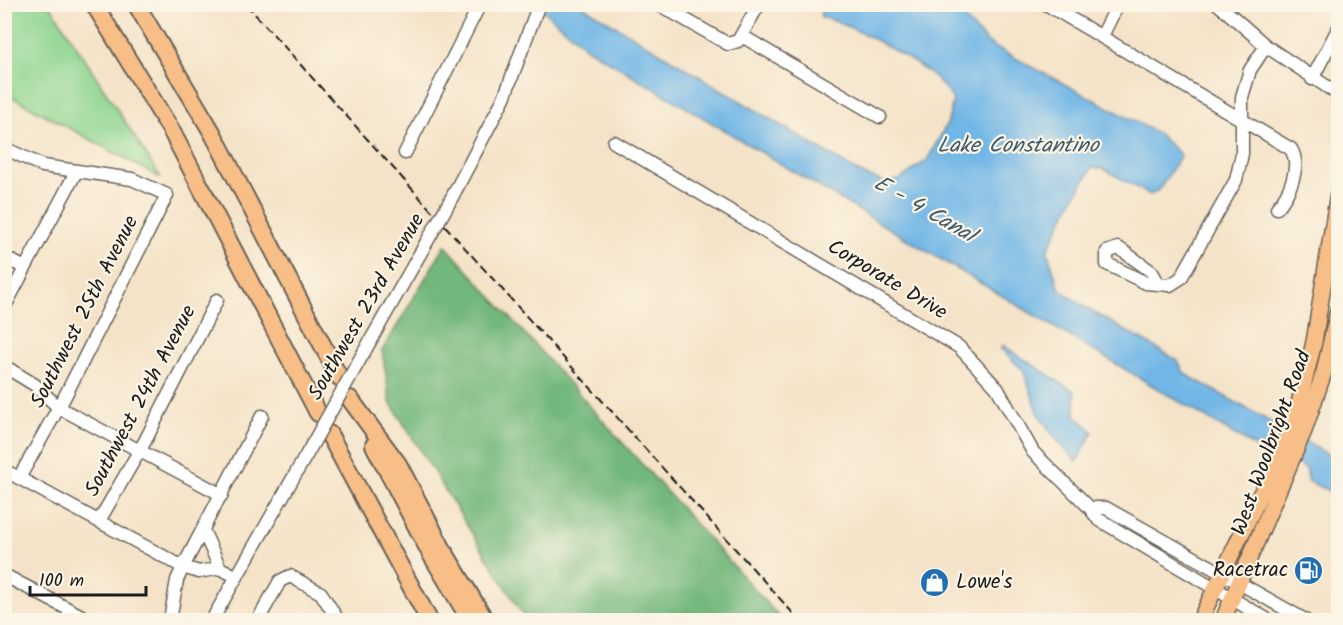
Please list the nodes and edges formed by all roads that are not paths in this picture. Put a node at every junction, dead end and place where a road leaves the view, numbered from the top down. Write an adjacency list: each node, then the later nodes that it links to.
1 (94, 4): 33 (highway)
2 (136, 4): 31 (highway)
3 (480, 4): 20 (street)
4 (539, 4): 45 (street, Southwest 23rd Avenue, bridge)
5 (658, 4): 11 (street)
6 (759, 4): 11 (street)
7 (1046, 4): 12 (street)
8 (1118, 4): 12 (street)
9 (1218, 4): 13 (street)
10 (1338, 29): 14 (street)
11 (742, 36): 16 (street)
12 (1102, 36): 17 (street)
13 (1266, 46): 14 (street); 17 (street)
14 (1312, 79): 15 (street)
15 (1338, 94)
16 (880, 117)
17 (1241, 118): 23 (street); 26 (street)
18 (614, 142): 46 (street, Corporate Drive)
19 (4, 148): 21 (street)
20 (405, 153)
21 (76, 172): 25 (street); 32 (street, Southwest 25th Avenue)
22 (1338, 192): 46 (main road, West Woolbright Road)
23 (1277, 208)
24 (4, 257): 25 (street)
25 (26, 268): 28 (street)
26 (1158, 283)
27 (217, 300): 36 (street, Southwest 24th Avenue)
28 (4, 308)
29 (1338, 311): 47 (main road, West Woolbright Road)
30 (4, 366): 32 (street)
31 (339, 377)
32 (58, 407): 36 (street); 38 (street, Southwest 25th Avenue)
33 (318, 413)
34 (262, 416): 39 (street)
35 (329, 434): 54 (highway)
36 (139, 451): 39 (street); 40 (street, Southwest 24th Avenue)
37 (4, 470): 38 (street)
38 (19, 478): 40 (street)
39 (222, 495): 41 (street)
40 (99, 521): 42 (street)
41 (203, 530): 42 (street); 43 (street)
42 (183, 567): 43 (street); 50 (street)
43 (220, 568): 45 (street)
44 (4, 575): 49 (street)
45 (237, 577): 51 (street, Southwest 23rd Avenue)
46 (1219, 582): 47 (street); 48 (street); 57 (main road, West Woolbright Road)
47 (1240, 585): 48 (main road, West Woolbright Road); 60 (street)
48 (1233, 600): 58 (main road, West Woolbright Road); 59 (street)
49 (89, 621)
50 (170, 621)
51 (212, 621)
52 (258, 621): 53 (street)
53 (338, 621)
54 (429, 621)
55 (470, 621): 56 (highway)
56 (485, 621)
57 (1200, 621)
58 (1223, 621)
59 (1268, 621)
60 (1305, 621)

